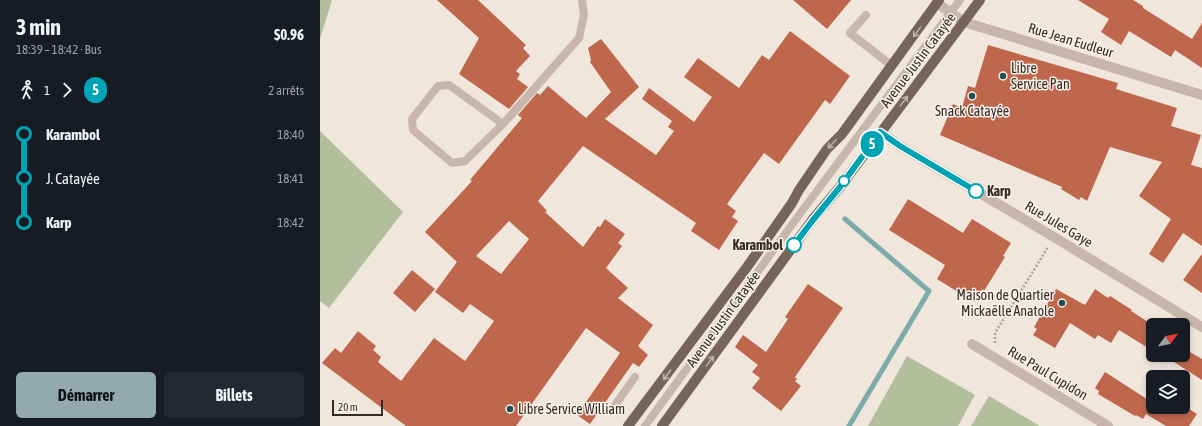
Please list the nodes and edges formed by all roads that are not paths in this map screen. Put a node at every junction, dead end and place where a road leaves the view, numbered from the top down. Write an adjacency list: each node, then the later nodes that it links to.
1 (582, 0): 10 (lane)
2 (960, 0): 5 (lane)
3 (980, 0): 7 (main road, Avenue Justin Catayée)
4 (938, 2): 5 (street, Rue Jean Eudleur); 8 (main road, Avenue Justin Catayée, one-way to 8)
5 (951, 14): 7 (street, Rue Jean Eudleur); 17 (lane)
6 (866, 15): 8 (lane)
7 (964, 22): 9 (street, Rue Jean Eudleur); 11 (main road, Avenue Justin Catayée, one-way to 7)
8 (892, 66): 16 (main road, Avenue Justin Catayée, one-way to 16)
9 (1202, 94)
10 (503, 124): 10 (lane)
11 (880, 132): 12 (street, Rue Jules Gaye); 18 (main road, Avenue Justin Catayée, one-way to 11)
12 (1202, 327)
13 (972, 344): 19 (street, Rue Paul Cupidon)
14 (635, 377): 15 (lane)
15 (613, 408)
16 (628, 426)
17 (645, 426)
18 (662, 426)
19 (1108, 426)

